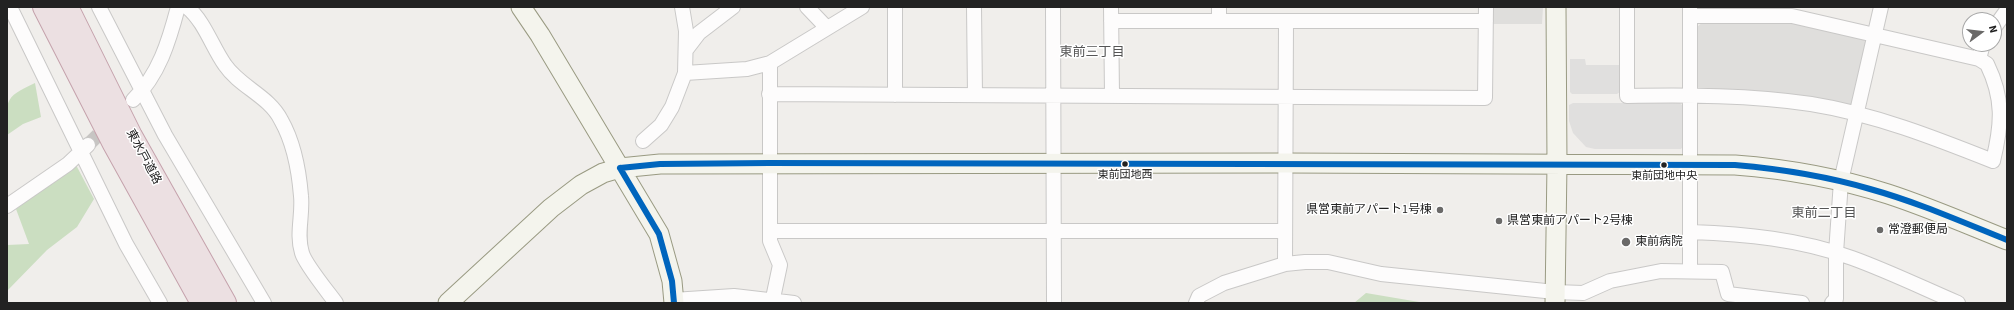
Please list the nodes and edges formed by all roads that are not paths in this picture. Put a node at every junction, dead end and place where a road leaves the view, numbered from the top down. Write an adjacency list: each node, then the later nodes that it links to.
1 (10, 7): 42 (street)
2 (44, 7): 63 (highway, 東水戸道路)
3 (67, 7): 64 (highway, 東水戸道路)
4 (99, 7): 36 (street)
5 (178, 7): 36 (street)
6 (187, 7): 66 (street)
7 (521, 7): 48 (street)
8 (682, 7): 27 (street)
9 (733, 7): 27 (street)
10 (807, 7): 25 (street)
11 (862, 7): 25 (street)
12 (895, 7): 33 (street)
13 (974, 7): 34 (street)
14 (1054, 7): 37 (street)
15 (1111, 7): 23 (street)
16 (1556, 7): 46 (street)
17 (1627, 7): 35 (street)
18 (1881, 7): 26 (street)
19 (1690, 11): 20 (street); 35 (street)
20 (1792, 11): 26 (street)
21 (1219, 14): 23 (street); 24 (street)
22 (1486, 14): 24 (street); 39 (street)
23 (1111, 21): 38 (street)
24 (1286, 21): 39 (street)
25 (827, 28): 30 (street)
26 (1874, 36): 29 (street); 40 (street)
27 (686, 50): 31 (street)
28 (1981, 52): 29 (street)
29 (1979, 60): 40 (street)
30 (770, 63): 31 (street); 32 (street)
31 (685, 73): 41 (street)
32 (769, 94): 33 (street); 43 (street)
33 (895, 95): 34 (street)
34 (975, 95): 37 (street)
35 (1691, 95): 40 (street); 47 (street)
36 (138, 96): 65 (street)
37 (1053, 96): 38 (street); 44 (street)
38 (1112, 96): 39 (street)
39 (1285, 96): 45 (street)
40 (1856, 115): 49 (street)
41 (643, 141)
42 (84, 148): 50 (street); 62 (street)
43 (769, 163): 44 (street); 48 (street); 51 (street)
44 (1053, 163): 45 (street); 52 (street)
45 (1285, 163): 46 (street); 53 (street)
46 (1557, 164): 47 (street); 59 (street)
47 (1690, 164): 49 (street); 54 (street)
48 (620, 168): 60 (street); 67 (street)
49 (1841, 181): 55 (street); 56 (street)
50 (7, 206)
51 (770, 231): 52 (street); 61 (street)
52 (1054, 231): 53 (street); 69 (street)
53 (1285, 231): 57 (street)
54 (1691, 232): 56 (street); 58 (street)
55 (2007, 240)
56 (1836, 253): 72 (street); 73 (street)
57 (1284, 264): 59 (street); 70 (street)
58 (1690, 271): 59 (street); 71 (street)
59 (1555, 298)
60 (674, 302): 61 (street)
61 (772, 302): 68 (street)
62 (160, 303)
63 (202, 303)
64 (225, 303)
65 (264, 303)
66 (336, 303)
67 (448, 303)
68 (794, 303)
69 (1054, 303)
70 (1196, 303)
71 (1802, 303)
72 (1832, 303)
73 (1958, 303)

